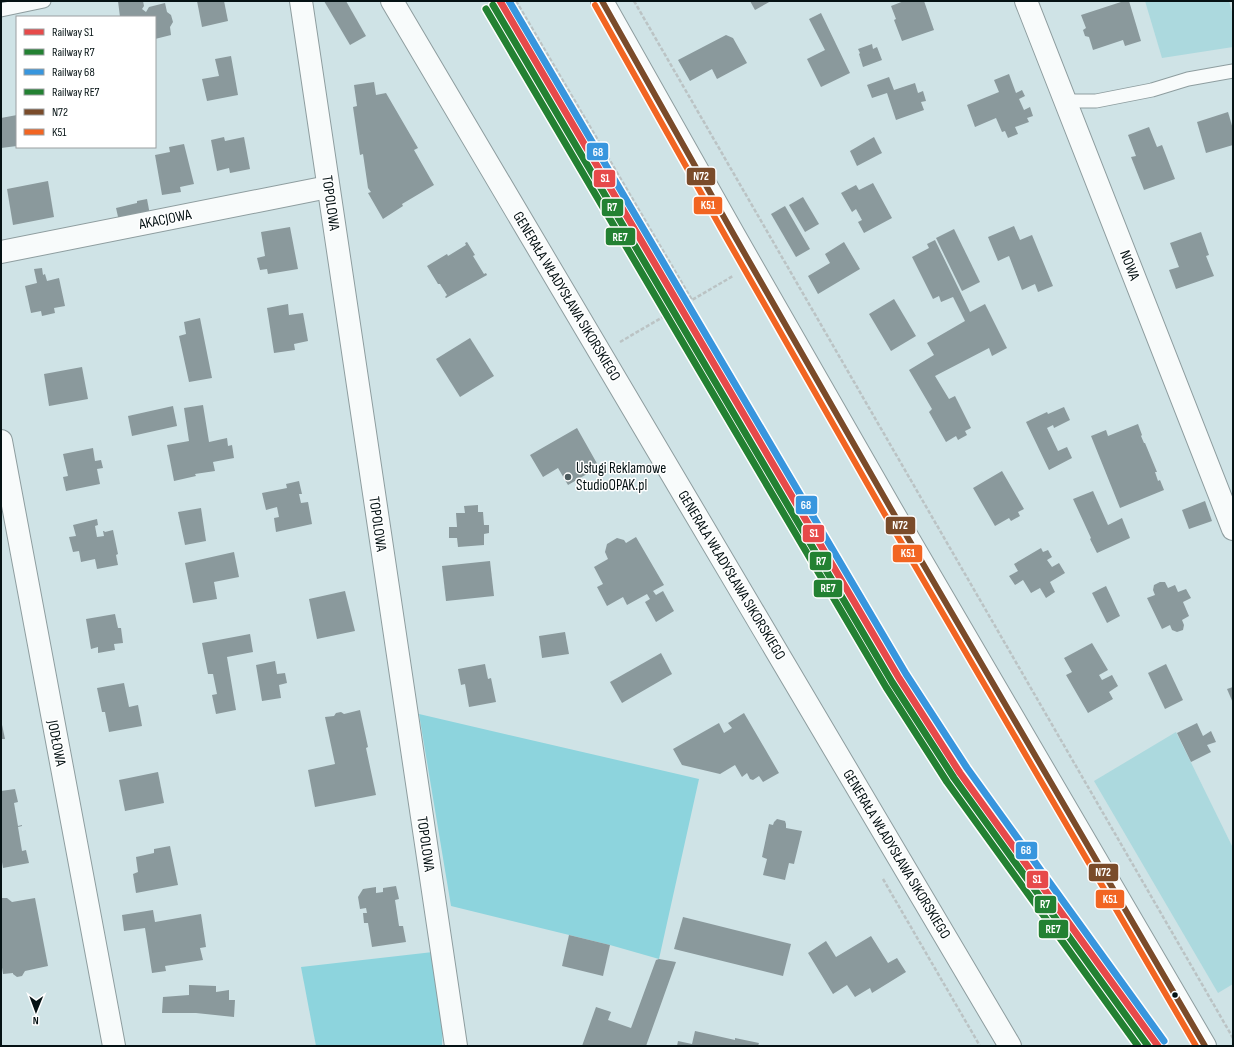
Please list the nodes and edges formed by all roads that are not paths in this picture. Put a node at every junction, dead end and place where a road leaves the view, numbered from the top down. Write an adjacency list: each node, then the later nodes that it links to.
1 (44, 1): 6 (lane)
2 (301, 1): 9 (street, TOPOLOWA)
3 (392, 1): 16 (street, GENERAŁA WŁADYSŁAWA SIKORSKIEGO)
4 (602, 1): 17 (street)
5 (1026, 1): 8 (street, NOWA)
6 (1, 10)
7 (1233, 71): 8 (lane)
8 (1064, 101): 12 (street, NOWA)
9 (328, 187): 10 (street, AKACJOWA); 15 (street, TOPOLOWA)
10 (1, 252)
11 (1, 440): 14 (street, JODŁOWA)
12 (1227, 495): 13 (street, NOWA)
13 (1233, 530)
14 (114, 1046)
15 (456, 1046)
16 (1010, 1046)
17 (1205, 1046)

